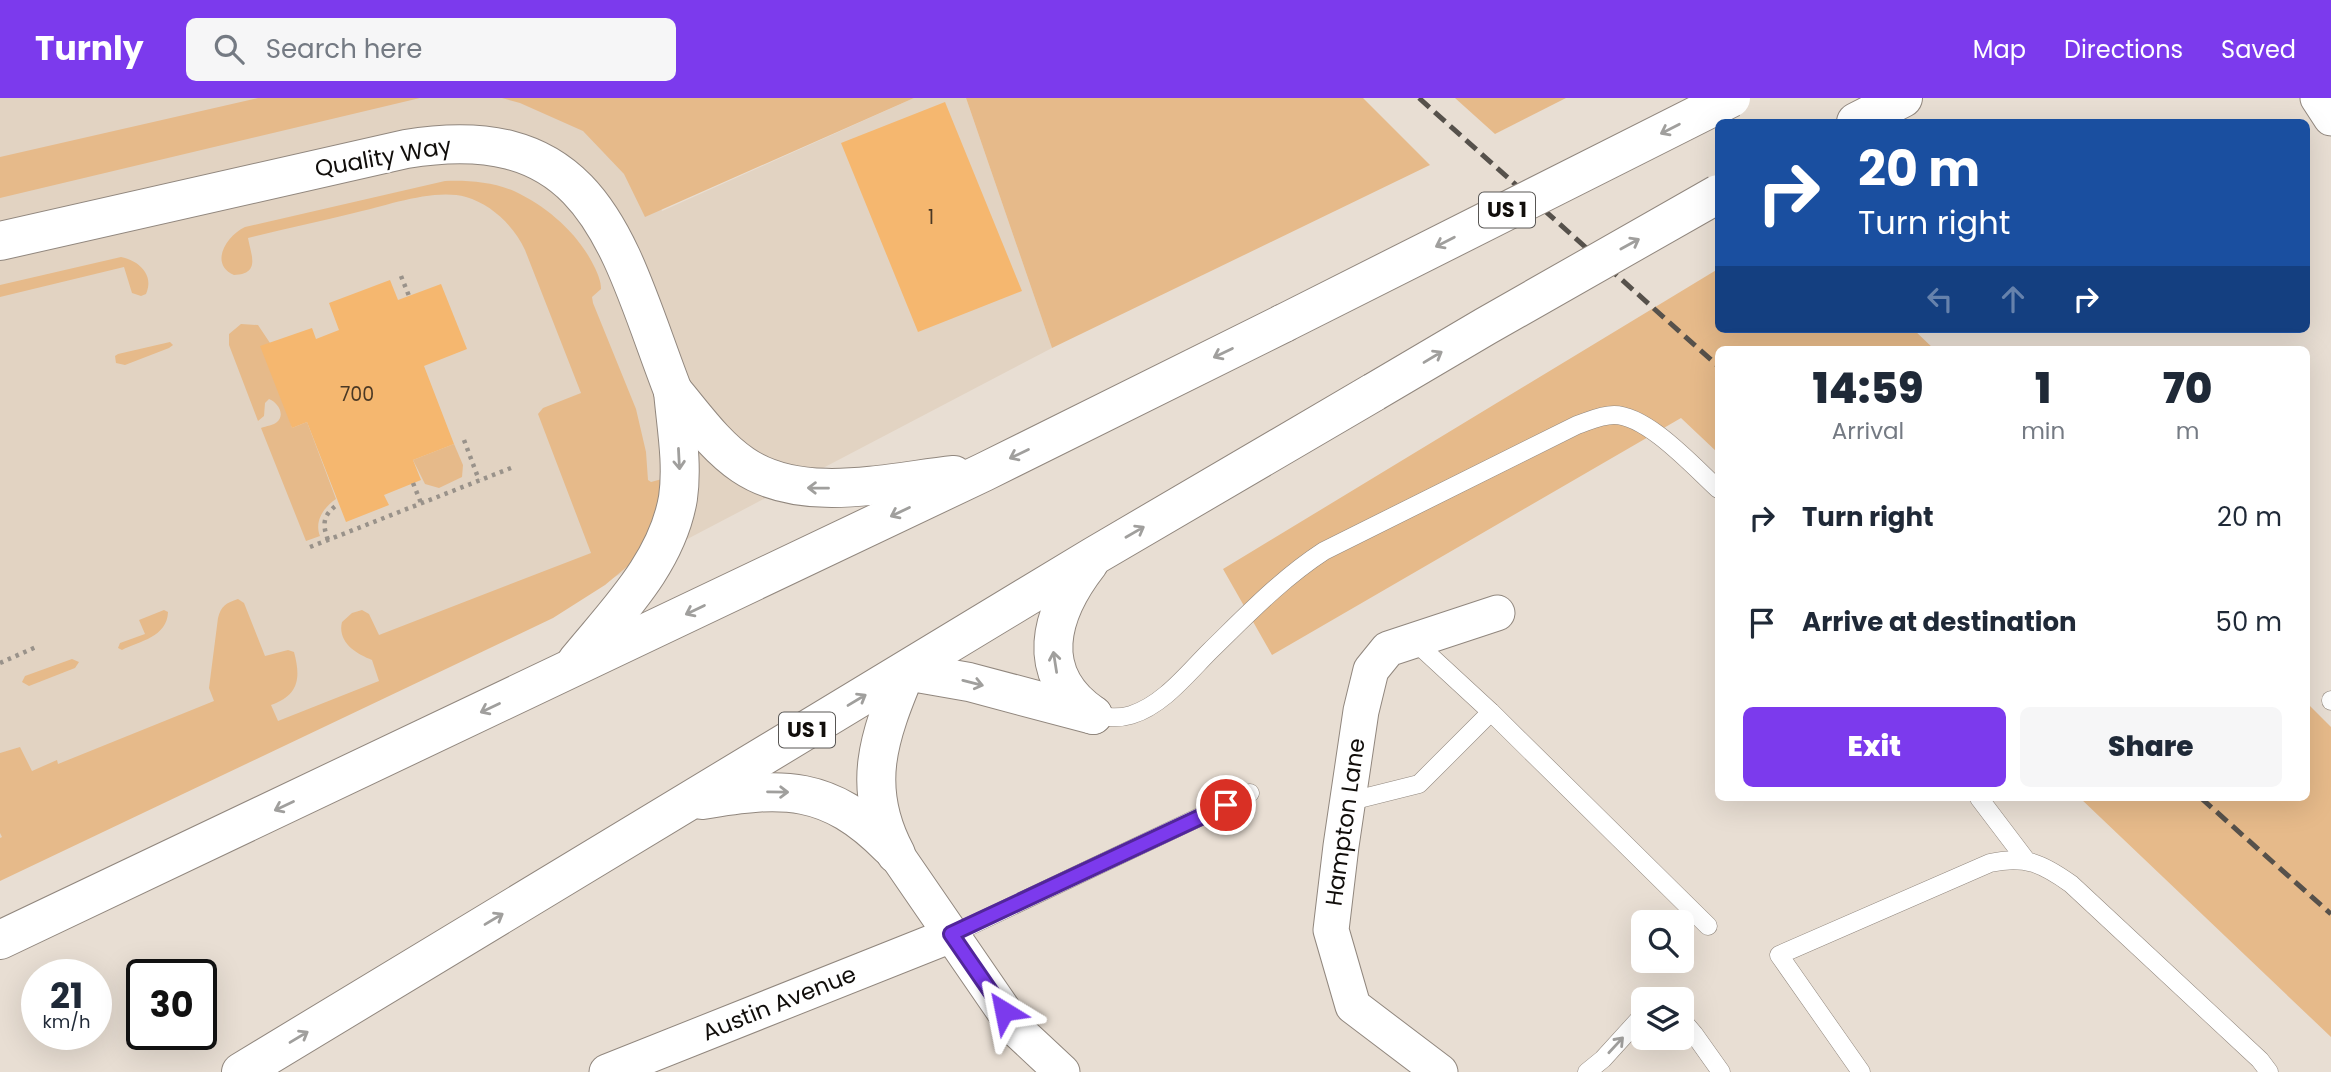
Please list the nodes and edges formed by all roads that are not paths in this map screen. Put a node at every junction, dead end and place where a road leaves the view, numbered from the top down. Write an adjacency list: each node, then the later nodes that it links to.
1 (1731, 98): 9 (main road, US 1, one-way to 9, bridge)
2 (1903, 98): 5 (main road)
3 (2318, 98): 4 (street)
4 (2331, 118)
5 (1862, 119)
6 (1715, 196): 11 (main road, US 1, one-way to 6, bridge)
7 (0, 241): 8 (main road, Quality Way)
8 (673, 391): 9 (main road, one-way to 8); 14 (main road, one-way to 14)
9 (984, 472): 14 (main road, US 1, one-way to 14)
10 (1715, 486): 17 (lane)
11 (1094, 556): 15 (main road, US 1); 17 (main road, one-way to 11)
12 (1497, 613): 13 (street, Hampton Lane)
13 (1413, 640): 16 (lane); 21 (street, Hampton Lane)
14 (570, 670): 26 (main road, US 1, one-way to 26)
15 (906, 671): 17 (main road, one-way to 17); 20 (main road, US 1, one-way to 15); 22 (main road)
16 (1491, 712): 21 (lane); 24 (lane)
17 (1093, 715)
18 (1250, 793): 25 (lane)
19 (1981, 801): 23 (lane)
20 (686, 802): 22 (main road, one-way to 22); 30 (main road, US 1, one-way to 20)
21 (1347, 802): 34 (street, Hampton Lane)
22 (896, 854): 25 (street)
23 (2026, 860): 37 (lane); 38 (lane)
24 (1708, 926)
25 (951, 934): 28 (street); 31 (street, Austin Avenue)
26 (0, 940)
27 (1631, 1028): 35 (lane, one-way to 27)
28 (1017, 1030): 32 (street); 33 (street)
29 (1694, 1033): 36 (lane)
30 (241, 1072)
31 (607, 1072)
32 (1035, 1072)
33 (1062, 1072)
34 (1440, 1072)
35 (1587, 1072)
36 (1721, 1072)
37 (1861, 1072)
38 (2269, 1072)

